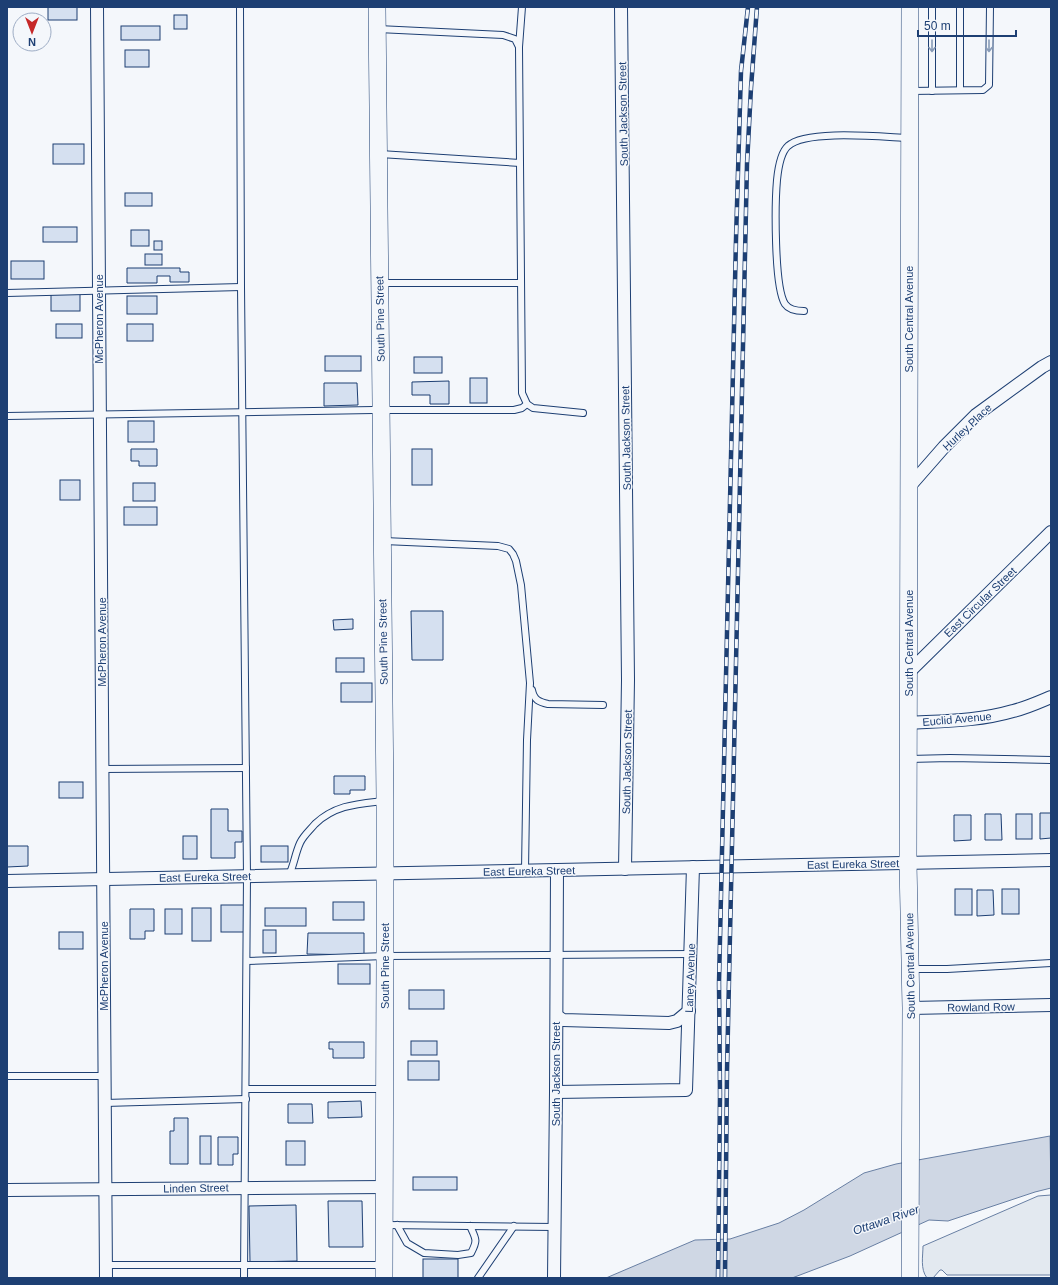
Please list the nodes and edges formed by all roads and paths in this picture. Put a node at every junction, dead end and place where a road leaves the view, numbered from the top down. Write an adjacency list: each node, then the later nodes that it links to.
1 (97, 7): 21 (street, McPheron Avenue)
2 (240, 7): 20 (lane)
3 (377, 7): 10 (main road, South Pine Street)
4 (522, 7): 11 (lane)
5 (621, 7): 47 (street, South Jackson Street)
6 (910, 7): 13 (main road, South Central Avenue)
7 (932, 7): 14 (lane, one-way to 14)
8 (960, 7): 12 (lane)
9 (990, 7): 12 (lane, one-way to 12)
10 (377, 29): 11 (lane); 16 (main road, South Pine Street)
11 (520, 47): 17 (lane)
12 (960, 90): 14 (lane)
13 (910, 91): 14 (lane); 15 (main road, South Central Avenue)
14 (932, 91)
15 (910, 138): 23 (lane); 31 (main road, South Central Avenue)
16 (378, 154): 17 (lane); 18 (main road, South Pine Street)
17 (520, 163): 19 (lane)
18 (380, 283): 19 (lane); 26 (main road, South Pine Street)
19 (521, 283): 25 (lane)
20 (241, 287): 21 (lane); 27 (lane)
21 (99, 290): 22 (lane); 29 (street, McPheron Avenue)
22 (7, 293)
23 (804, 311)
24 (1051, 362): 31 (street, Hurley Place)
25 (527, 404): 26 (lane); 28 (lane)
26 (381, 410): 27 (lane); 33 (main road, South Pine Street)
27 (242, 412): 29 (lane); 41 (lane)
28 (583, 413)
29 (100, 415): 30 (lane); 42 (street, McPheron Avenue)
30 (7, 416)
31 (909, 486): 34 (main road, South Central Avenue)
32 (1051, 532): 34 (street, East Circular Street)
33 (382, 541): 35 (lane); 43 (main road, South Pine Street)
34 (909, 672): 38 (main road, South Central Avenue)
35 (530, 683): 37 (lane); 49 (lane)
36 (1051, 697): 38 (street, Euclid Avenue)
37 (603, 705)
38 (908, 723): 39 (main road, South Central Avenue)
39 (908, 759): 40 (lane); 45 (main road, South Central Avenue)
40 (1051, 760)
41 (246, 768): 42 (lane); 51 (lane)
42 (103, 770): 53 (street, McPheron Avenue)
43 (385, 801): 50 (main road, South Pine Street); 52 (lane)
44 (1051, 860): 45 (street, East Eureka Street)
45 (908, 863): 46 (street, East Eureka Street); 60 (main road, South Central Avenue)
46 (693, 867): 47 (street, East Eureka Street); 55 (street, Laney Avenue)
47 (625, 869): 48 (street, East Eureka Street)
48 (557, 870): 49 (street, East Eureka Street); 56 (street, South Jackson Street)
49 (525, 871): 50 (street, East Eureka Street)
50 (385, 874): 52 (street, East Eureka Street); 57 (main road, South Pine Street)
51 (247, 876): 52 (street, East Eureka Street); 53 (street, East Eureka Street); 58 (lane)
52 (289, 876)
53 (103, 879): 54 (street, East Eureka Street); 66 (street, McPheron Avenue)
54 (7, 881)
55 (690, 954): 56 (lane); 63 (street, Laney Avenue)
56 (556, 955): 57 (lane); 64 (street, South Jackson Street)
57 (386, 956): 58 (lane); 68 (main road, South Pine Street)
58 (246, 961): 67 (lane)
59 (1051, 963): 60 (lane)
60 (910, 969): 62 (main road, South Central Avenue)
61 (1051, 1005): 62 (street, Rowland Row)
62 (911, 1008): 82 (main road, South Central Avenue)
63 (689, 1011): 64 (street); 69 (street, Laney Avenue)
64 (556, 1016): 69 (street, South Jackson Street)
65 (7, 1076): 66 (lane)
66 (105, 1076): 71 (street, McPheron Avenue)
67 (246, 1089): 68 (lane); 70 (lane)
68 (385, 1089): 72 (main road, South Pine Street)
69 (556, 1092): 79 (street, South Jackson Street)
70 (246, 1099): 71 (lane); 73 (lane)
71 (105, 1103): 74 (street, McPheron Avenue)
72 (384, 1187): 73 (street, Linden Street); 76 (main road, South Pine Street)
73 (245, 1188): 74 (street, Linden Street); 81 (lane)
74 (106, 1189): 75 (street, Linden Street); 80 (street, McPheron Avenue)
75 (7, 1190)
76 (390, 1225): 77 (lane); 77 (lane); 83 (main road, South Pine Street)
77 (470, 1226): 78 (lane)
78 (514, 1226): 79 (lane); 86 (lane)
79 (554, 1227): 87 (street, South Jackson Street)
80 (106, 1265): 81 (lane); 84 (street, McPheron Avenue)
81 (245, 1265): 83 (lane); 85 (lane)
82 (910, 1270)
83 (384, 1272)
84 (106, 1278)
85 (244, 1278)
86 (478, 1278)
87 (554, 1278)

